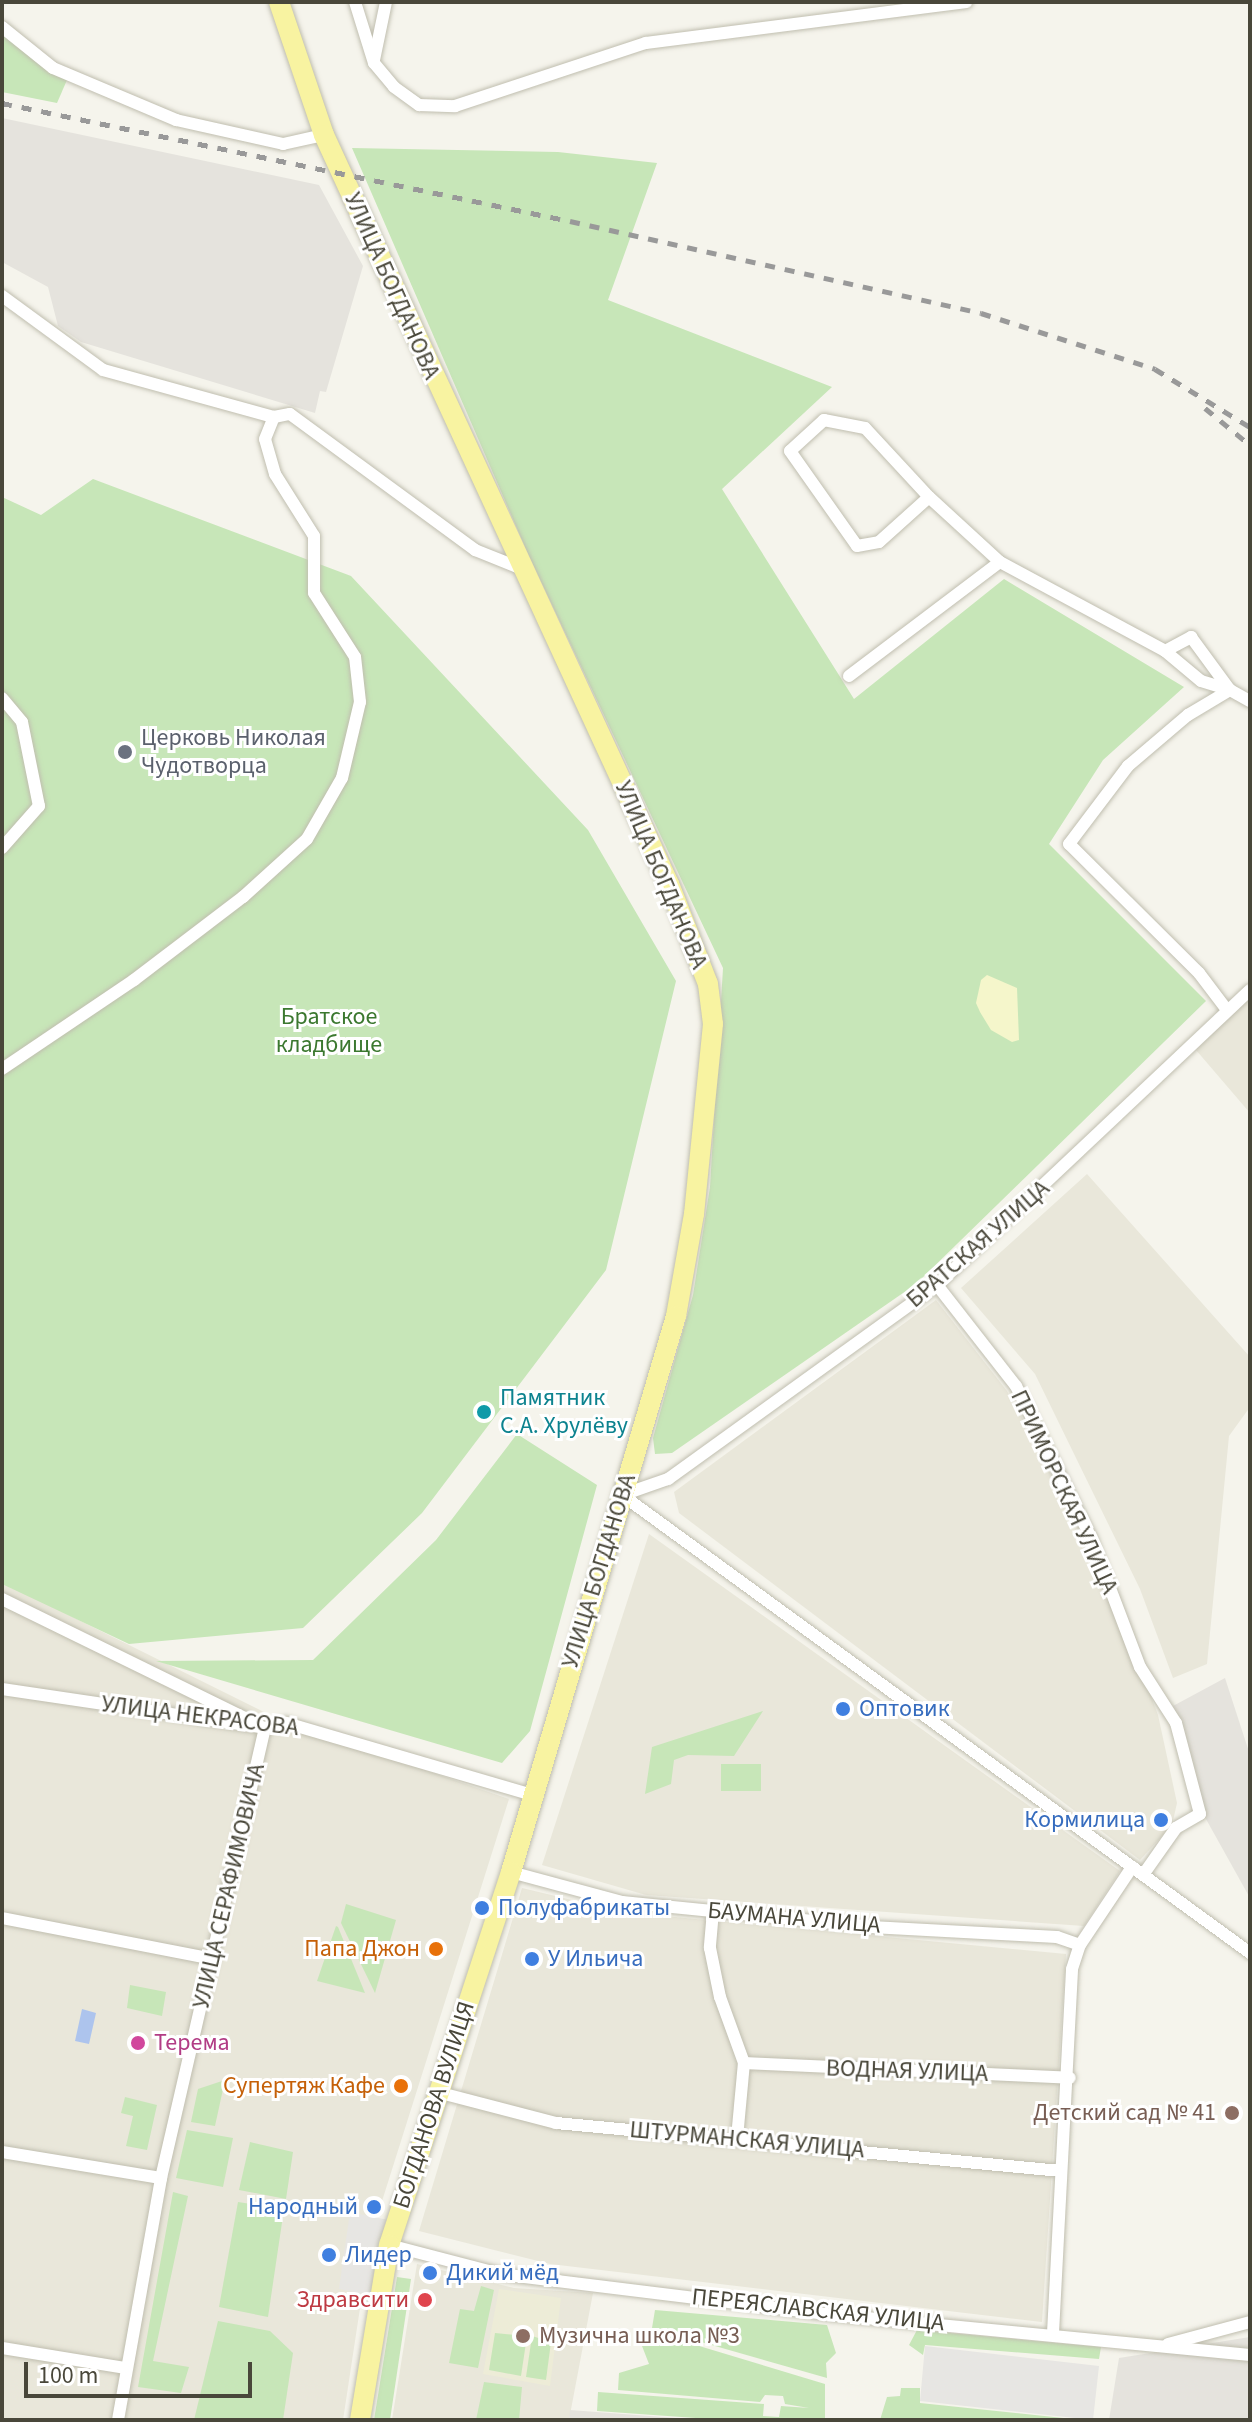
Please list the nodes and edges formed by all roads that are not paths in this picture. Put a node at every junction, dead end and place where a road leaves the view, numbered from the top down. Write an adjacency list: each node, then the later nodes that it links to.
1 (279, 2): 7 (main road, УЛИЦА БОГДАНОВА)
2 (355, 2): 6 (street)
3 (386, 2): 6 (street)
4 (966, 2): 6 (street)
5 (2, 27): 7 (street)
6 (374, 63)
7 (324, 135): 12 (main road, УЛИЦА БОГДАНОВА)
8 (2, 296): 9 (street)
9 (274, 417): 12 (street); 21 (street)
10 (929, 497): 10 (street); 11 (street)
11 (1000, 562): 13 (street); 14 (street)
12 (520, 568): 23 (main road, УЛИЦА БОГДАНОВА)
13 (1165, 651): 15 (street); 15 (street)
14 (849, 676)
15 (1230, 690): 17 (street); 20 (street)
16 (2, 698): 18 (street)
17 (1250, 701)
18 (2, 848)
19 (1250, 990): 20 (street, БРАТСКАЯ УЛИЦА)
20 (1227, 1010): 22 (street, БРАТСКАЯ УЛИЦА)
21 (2, 1069)
22 (937, 1285): 23 (street, БРАТСКАЯ УЛИЦА); 28 (street, ПРИМОРСКАЯ УЛИЦА)
23 (622, 1495): 27 (main road, УЛИЦА БОГДАНОВА); 28 (street)
24 (2, 1599): 26 (street)
25 (2, 1689): 26 (street, УЛИЦА НЕКРАСОВА)
26 (265, 1728): 27 (street, УЛИЦА НЕКРАСОВА); 34 (street, УЛИЦА СЕРАФИМОВИЧА)
27 (533, 1795): 29 (main road, БОГДАНОВА ВУЛИЦЯ)
28 (1138, 1871): 32 (street); 33 (street)
29 (511, 1872): 30 (street, БАУМАНА УЛИЦА); 37 (main road, БОГДАНОВА ВУЛИЦЯ)
30 (713, 1911): 32 (street, БАУМАНА УЛИЦА); 35 (street)
31 (2, 1918): 34 (street)
32 (1080, 1945): 36 (street)
33 (1250, 1953)
34 (213, 1959): 41 (street, УЛИЦА СЕРАФИМОВИЧА)
35 (744, 2063): 36 (street, ВОДНАЯ УЛИЦА); 38 (street)
36 (1070, 2078): 40 (street)
37 (437, 2092): 38 (street, ШТУРМАНСКАЯ УЛИЦА); 42 (main road, БОГДАНОВА ВУЛИЦЯ)
38 (737, 2138): 40 (street, ШТУРМАНСКАЯ УЛИЦА)
39 (2, 2152): 41 (street)
40 (1061, 2171): 44 (street)
41 (161, 2178): 48 (street, УЛИЦА СЕРАФИМОВИЧА)
42 (389, 2245): 44 (street, ПЕРЕЯСЛАВСКАЯ УЛИЦА); 50 (main road, БОГДАНОВА ВУЛИЦЯ)
43 (1250, 2322): 45 (street)
44 (1053, 2333): 45 (street, ПЕРЕЯСЛАВСКАЯ УЛИЦА)
45 (1162, 2345): 47 (street, ПЕРЕЯСЛАВСКАЯ УЛИЦА)
46 (2, 2348): 48 (street)
47 (1250, 2355)
48 (126, 2368): 49 (street, УЛИЦА СЕРАФИМОВИЧА)
49 (118, 2420)
50 (360, 2420)

